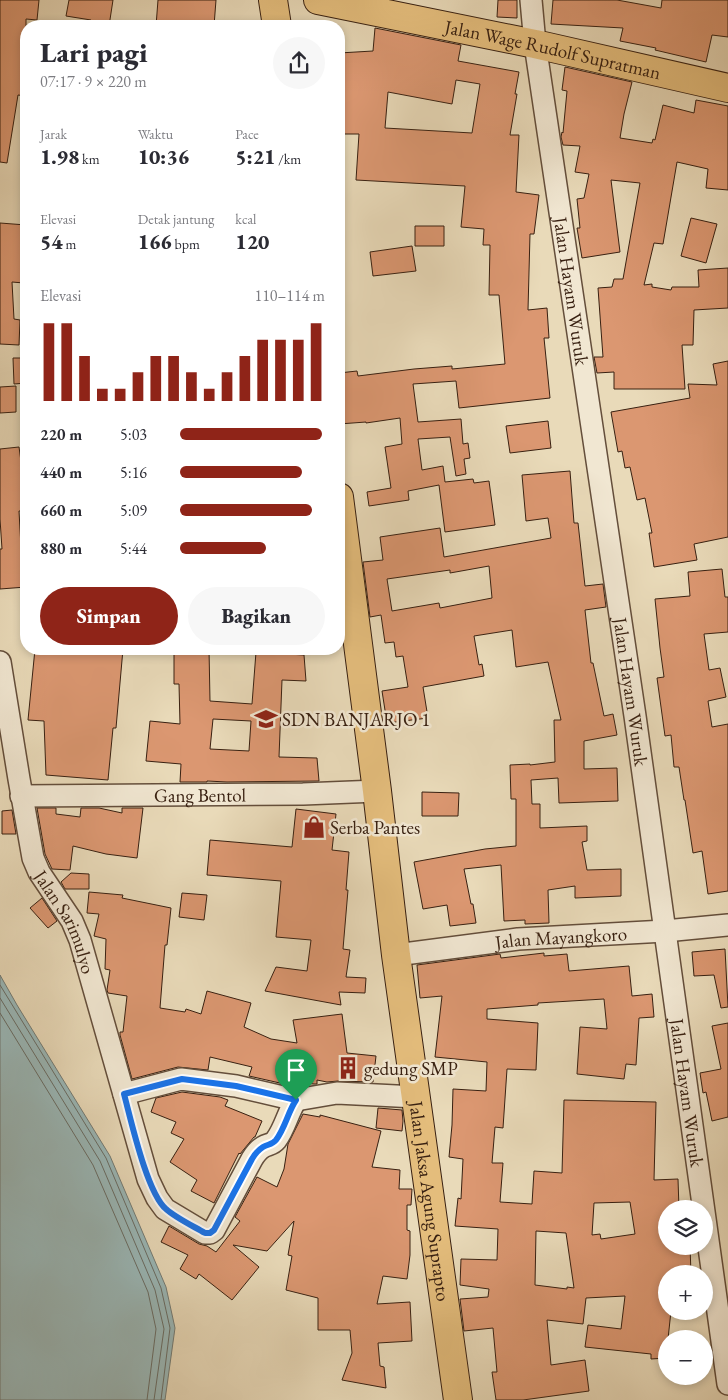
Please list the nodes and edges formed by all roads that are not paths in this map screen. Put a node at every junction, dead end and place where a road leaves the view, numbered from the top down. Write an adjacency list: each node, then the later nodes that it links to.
1 (273, 0): 4 (main road)
2 (318, 0): 5 (main road, Jalan Wage Rudolf Supratman)
3 (531, 0): 5 (street, Jalan Hayam Wuruk)
4 (276, 20)
5 (535, 44): 6 (main road, Jalan Wage Rudolf Supratman); 12 (street, Jalan Hayam Wuruk)
6 (728, 88)
7 (345, 543): 9 (main road, Jalan Jaksa Agung Suprapto)
8 (0, 662): 10 (street, Jalan Sarimulyo)
9 (377, 791): 10 (street, Gang Bentol); 13 (main road, Jalan Jaksa Agung Suprapto)
10 (22, 796): 14 (street, Jalan Sarimulyo)
11 (728, 925): 12 (street, Jalan Mayangkoro)
12 (665, 931): 13 (street, Jalan Mayangkoro); 17 (street, Jalan Hayam Wuruk)
13 (396, 955): 15 (main road, Jalan Jaksa Agung Suprapto)
14 (124, 1094): 16 (street); 16 (street, Jalan Sarimulyo)
15 (416, 1097): 16 (street); 18 (main road, Jalan Jaksa Agung Suprapto)
16 (296, 1100)
17 (728, 1384)
18 (458, 1400)

